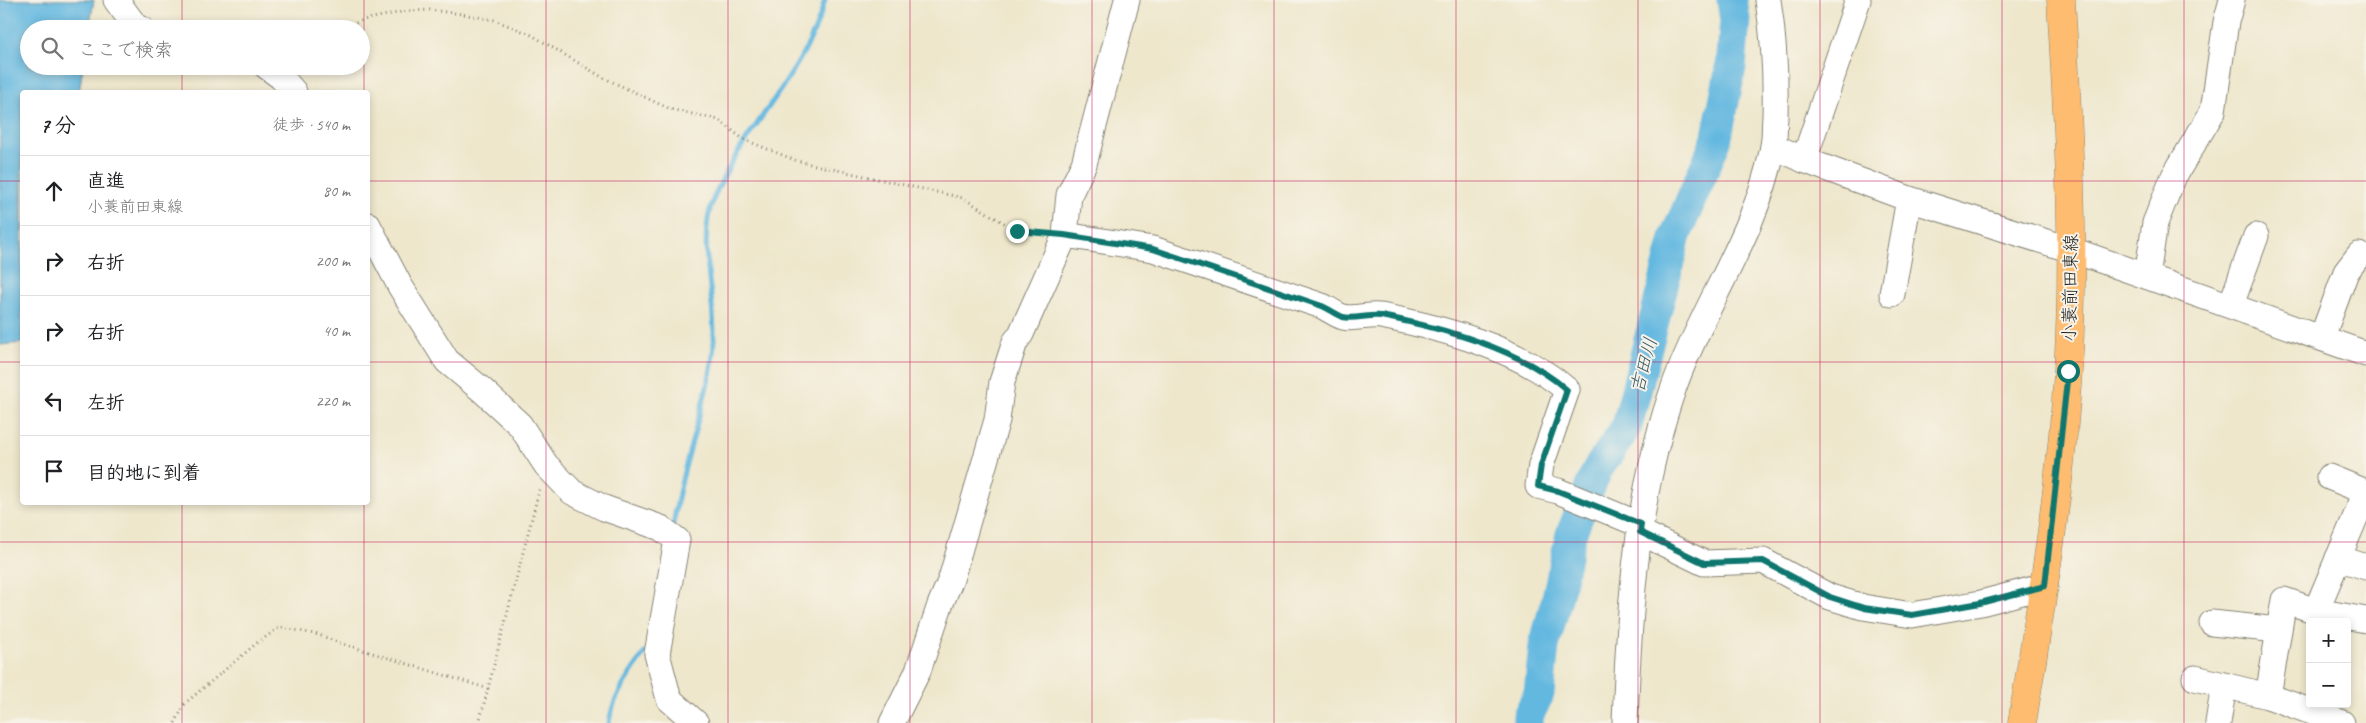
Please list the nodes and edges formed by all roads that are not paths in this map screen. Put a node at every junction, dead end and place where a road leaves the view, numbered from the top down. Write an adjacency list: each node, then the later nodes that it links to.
1 (116, 0): 7 (street)
2 (1127, 0): 14 (street)
3 (1768, 0): 10 (street)
4 (1858, 0): 11 (street)
5 (2061, 0): 16 (main road, 小蓑前田東線)
6 (2232, 0): 18 (street)
7 (131, 20)
8 (278, 75): 9 (street)
9 (292, 90)
10 (1773, 146): 11 (street); 24 (street)
11 (1804, 160): 12 (street)
12 (1909, 199): 16 (street); 19 (street)
13 (370, 229): 35 (street)
14 (1064, 235): 24 (street); 36 (street)
15 (2256, 236): 20 (street)
16 (2072, 250): 18 (street); 27 (main road, 小蓑前田東線)
17 (2359, 255): 21 (street)
18 (2147, 276): 20 (street)
19 (1892, 294)
20 (2231, 306): 21 (street)
21 (2322, 337): 22 (street)
22 (2366, 354)
23 (2329, 478): 25 (street)
24 (1640, 528): 27 (street); 37 (street)
25 (2338, 558): 26 (street); 28 (street)
26 (2366, 567)
27 (2045, 586): 38 (main road, 小蓑前田東線)
28 (2316, 611): 29 (street); 31 (street)
29 (2366, 620)
30 (2212, 623): 31 (street)
31 (2278, 630): 34 (street)
32 (2195, 678): 33 (street)
33 (2224, 685): 34 (street); 39 (street)
34 (2268, 696): 40 (street)
35 (696, 723)
36 (892, 723)
37 (1625, 723)
38 (2022, 723)
39 (2218, 723)
40 (2342, 723)

